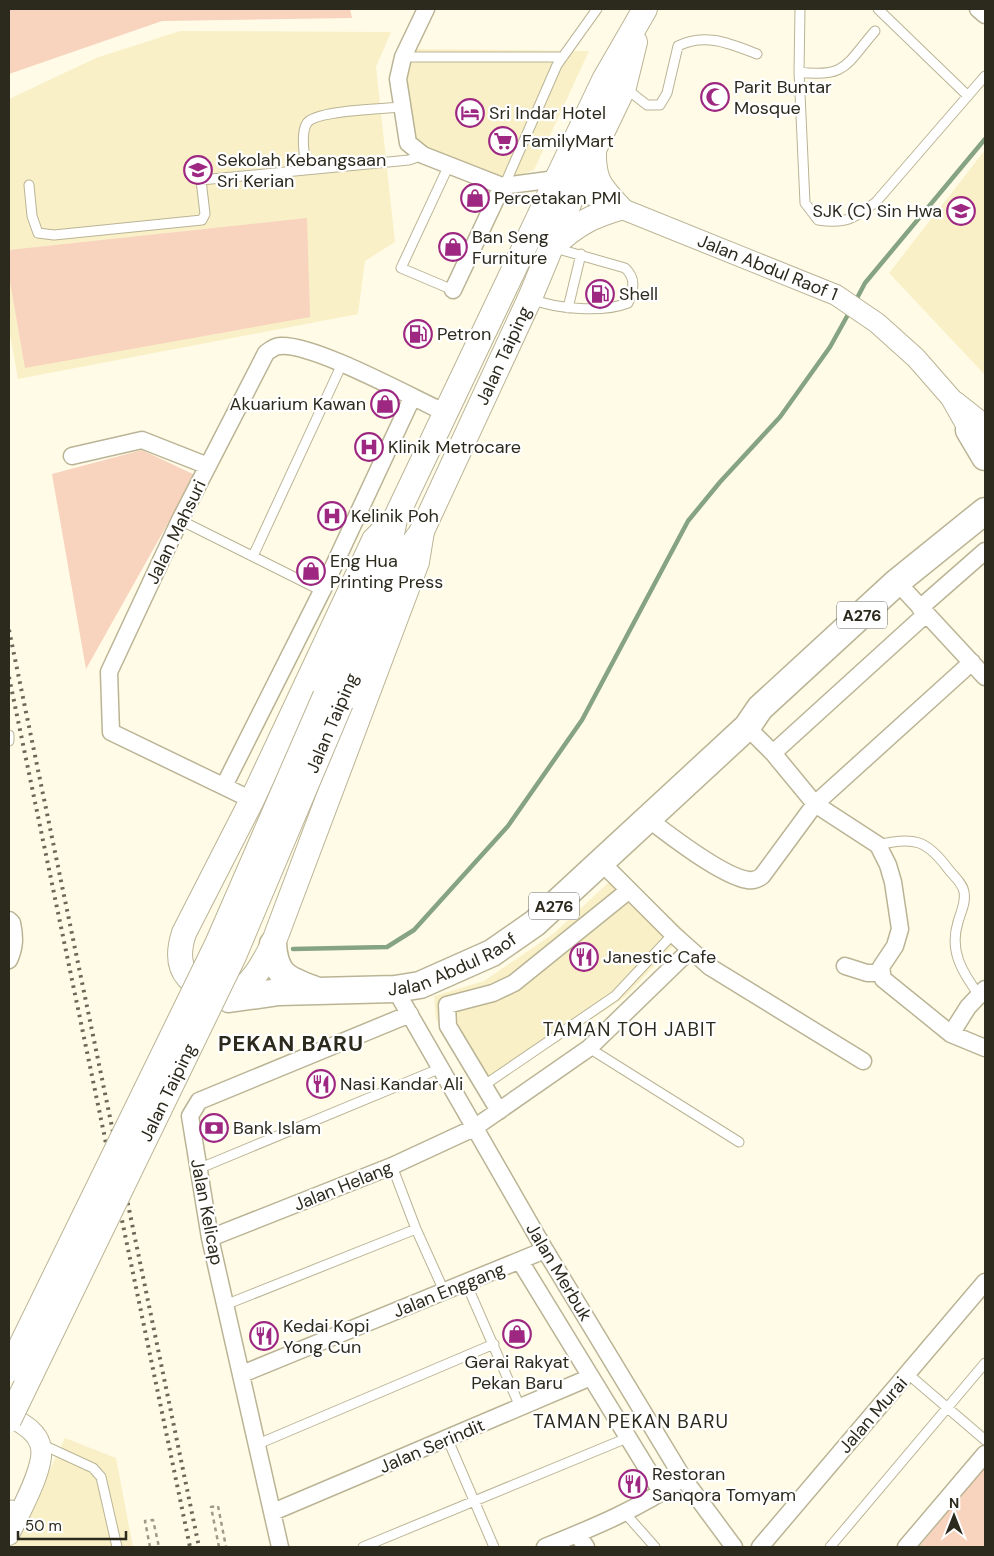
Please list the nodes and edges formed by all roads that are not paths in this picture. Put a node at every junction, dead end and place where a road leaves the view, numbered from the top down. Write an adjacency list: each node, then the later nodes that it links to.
1 (426, 9): 10 (street)
2 (597, 9): 11 (lane)
3 (800, 9): 12 (lane)
4 (878, 9): 15 (lane)
5 (978, 9): 7 (street)
6 (643, 15): 14 (main road, Jalan Taiping); 21 (main road, Jalan Taiping)
7 (985, 15)
8 (875, 31): 12 (lane)
9 (757, 54): 14 (lane)
10 (403, 56): 11 (lane); 16 (street)
11 (562, 56): 23 (lane)
12 (800, 72): 15 (lane)
13 (985, 76): 15 (lane)
14 (624, 87): 17 (main road, Jalan Taiping)
15 (968, 96)
16 (402, 107): 18 (street); 20 (lane)
17 (594, 150): 21 (main road, Jalan Taiping); 24 (main road)
18 (423, 155): 19 (street); 20 (lane)
19 (449, 165): 23 (street); 27 (lane)
20 (306, 170): 22 (lane)
21 (566, 183): 23 (street); 24 (street, Jalan Abdul Raof 1); 25 (main road, Jalan Taiping); 32 (main road, Jalan Taiping)
22 (29, 184)
23 (503, 185): 27 (street)
24 (620, 208): 25 (main road); 33 (street, Jalan Abdul Raof 1)
25 (552, 247): 26 (lane); 28 (main road, Jalan Taiping)
26 (580, 254): 29 (lane); 29 (lane)
27 (453, 290)
28 (530, 298): 29 (lane); 41 (main road, Jalan Taiping)
29 (568, 308)
30 (342, 364): 31 (street); 36 (street, Jalan Mahsuri); 43 (lane)
31 (412, 398): 32 (street); 44 (street)
32 (446, 413): 38 (main road, Jalan Taiping)
33 (981, 429): 35 (main road)
34 (72, 456): 36 (street)
35 (985, 458)
36 (208, 466): 39 (street, Jalan Mahsuri)
37 (985, 496): 40 (main road)
38 (395, 519): 46 (main road); 49 (main road, Jalan Taiping)
39 (180, 520): 43 (lane); 54 (street, Jalan Mahsuri)
40 (982, 520): 45 (main road, Jalan Abdul Raof / A276)
41 (422, 531): 49 (main road, Jalan Taiping); 63 (main road)
42 (985, 551): 45 (street)
43 (253, 556): 44 (lane)
44 (322, 591): 46 (street); 54 (street)
45 (912, 600): 47 (street); 50 (main road, Jalan Abdul Raof / A276); 53 (street)
46 (344, 602): 55 (main road)
47 (972, 662): 48 (street); 56 (street)
48 (985, 677)
49 (333, 699): 94 (main road, Jalan Taiping, bridge); 101 (main road, Jalan Taiping, bridge)
50 (747, 727): 53 (street); 57 (main road, Jalan Abdul Raof / A276)
51 (9, 735): 52 (lane)
52 (9, 741)
53 (773, 753): 56 (street)
54 (224, 786): 55 (street)
55 (252, 800): 71 (main road)
56 (815, 804): 57 (street); 58 (street)
57 (647, 818): 59 (main road, Jalan Abdul Raof / A276)
58 (878, 845): 67 (street); 70 (lane)
59 (601, 862): 60 (street); 68 (main road, Jalan Abdul Raof / A276)
60 (628, 891): 62 (street); 78 (street)
61 (9, 920): 65 (street)
62 (673, 934): 64 (street); 78 (lane)
63 (273, 944): 69 (main road); 71 (main road)
64 (690, 950): 74 (street, Jalan Helang); 76 (street)
65 (9, 960)
66 (845, 966): 67 (street)
67 (881, 973): 73 (street)
68 (395, 989): 69 (main road, Jalan Abdul Raof / A276); 72 (street, Jalan Merbuk)
69 (314, 990): 71 (main road, Jalan Abdul Raof)
70 (982, 992): 73 (street)
71 (229, 999)
72 (410, 1014): 77 (street, Jalan Merbuk); 83 (street, Jalan Kelicap)
73 (951, 1034): 75 (street)
74 (589, 1048): 79 (street, Jalan Helang); 81 (lane)
75 (985, 1048)
76 (863, 1061)
77 (441, 1068): 80 (street, Jalan Merbuk); 83 (lane)
78 (483, 1086): 79 (street)
79 (500, 1111): 80 (street, Jalan Helang)
80 (474, 1128): 82 (street, Jalan Helang); 86 (street, Jalan Merbuk)
81 (738, 1142)
82 (392, 1166): 84 (lane); 85 (street, Jalan Helang)
83 (198, 1169): 85 (street, Jalan Kelicap)
84 (416, 1229): 90 (lane); 91 (lane)
85 (210, 1238): 91 (street, Jalan Kelicap)
86 (545, 1250): 87 (street, Jalan Enggang); 108 (street, Jalan Merbuk)
87 (520, 1261): 89 (street, Jalan Enggang); 97 (street)
88 (985, 1282): 96 (street, Jalan Murai)
89 (466, 1283): 90 (street, Jalan Enggang); 92 (lane)
90 (444, 1291): 95 (street, Jalan Enggang)
91 (226, 1305): 95 (street, Jalan Kelicap)
92 (494, 1344): 99 (lane); 106 (lane)
93 (985, 1363): 98 (lane)
94 (9, 1370)
95 (242, 1374): 106 (street, Jalan Kelicap)
96 (908, 1374): 98 (lane); 123 (street, Jalan Murai)
97 (590, 1378): 99 (street, Jalan Serindit); 102 (street)
98 (947, 1406): 104 (lane); 124 (lane)
99 (520, 1409): 103 (street, Jalan Serindit)
100 (9, 1415): 105 (street)
101 (9, 1420)
102 (627, 1438): 109 (street); 110 (lane)
103 (448, 1440): 110 (lane); 112 (street, Jalan Serindit)
104 (985, 1440)
105 (40, 1444): 111 (street); 116 (lane)
106 (258, 1444): 112 (street, Jalan Kelicap)
107 (985, 1454): 125 (street)
108 (683, 1478): 109 (street); 122 (street, Jalan Merbuk)
109 (662, 1493): 113 (street)
110 (474, 1501): 118 (lane); 119 (lane)
111 (14, 1508): 114 (street)
112 (273, 1512): 117 (street, Jalan Kelicap)
113 (624, 1512): 115 (street); 121 (lane)
114 (9, 1535)
115 (582, 1541): 120 (street)
116 (117, 1547)
117 (280, 1547)
118 (362, 1547)
119 (494, 1547)
120 (545, 1547)
121 (655, 1547)
122 (734, 1547)
123 (760, 1547)
124 (830, 1547)
125 (906, 1547)

